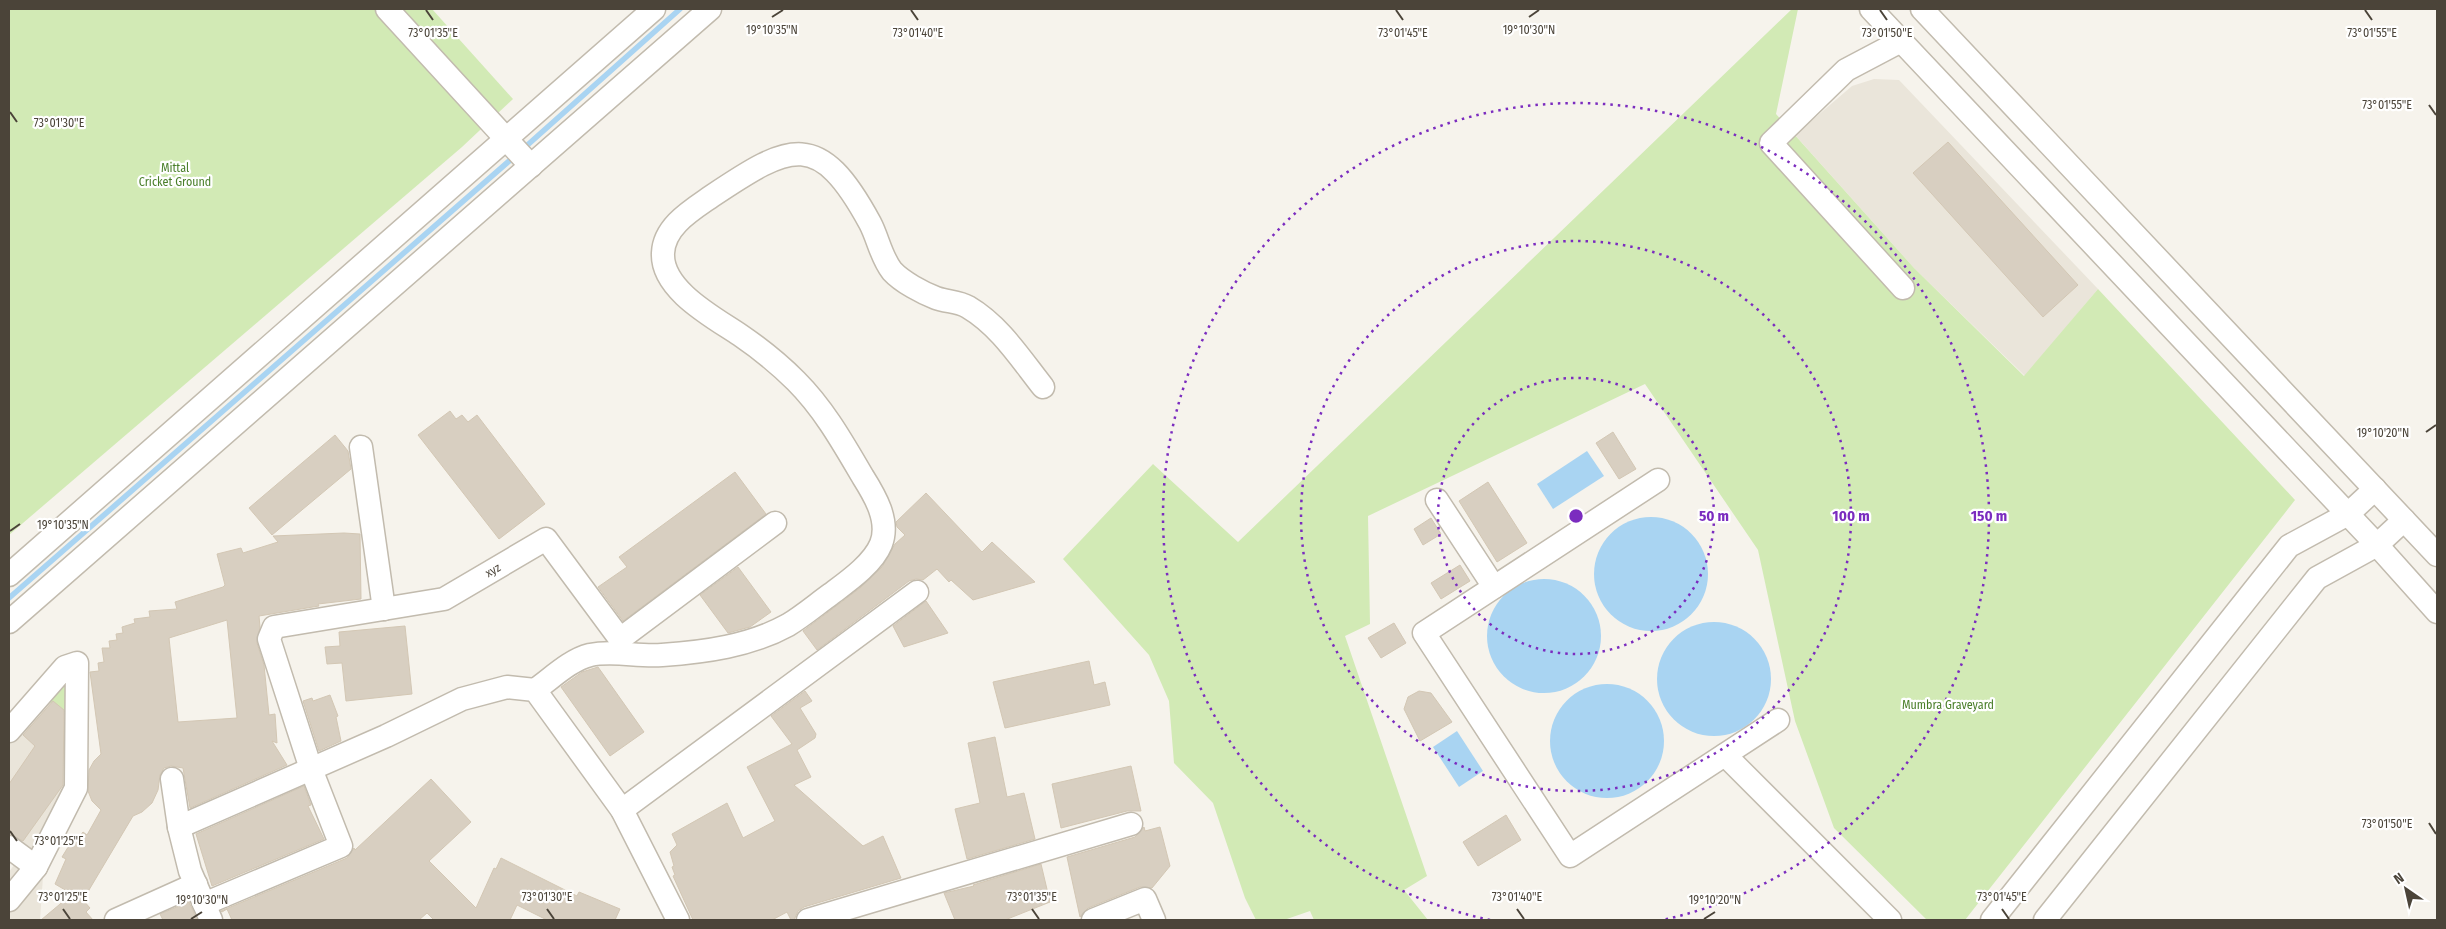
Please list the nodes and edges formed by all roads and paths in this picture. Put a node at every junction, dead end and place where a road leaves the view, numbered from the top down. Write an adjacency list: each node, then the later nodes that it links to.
1 (387, 9): 7 (street)
2 (654, 9): 7 (street)
3 (710, 9): 7 (street)
4 (1871, 9): 6 (street)
5 (1922, 9): 12 (street)
6 (1902, 41): 8 (street); 14 (street)
7 (519, 152): 19 (street); 24 (street)
8 (1903, 288)
9 (1043, 387): 25 (street)
10 (361, 448): 22 (street)
11 (1658, 480): 20 (street)
12 (2375, 489): 14 (street); 15 (street)
13 (1437, 500): 20 (street)
14 (2348, 514): 17 (street); 45 (street)
15 (2404, 520): 17 (street); 18 (street)
16 (775, 523): 22 (street, xyz)
17 (2377, 545): 23 (street); 46 (street)
18 (2437, 555)
19 (9, 576)
20 (1494, 587): 28 (street)
21 (917, 592): 31 (street)
22 (384, 609): 29 (street, xyz)
23 (2437, 612)
24 (9, 622)
25 (535, 690): 29 (street); 31 (street)
26 (1778, 720): 28 (street)
27 (9, 731): 35 (street)
28 (1725, 755): 44 (street)
29 (311, 769): 33 (street); 37 (street)
30 (172, 780): 33 (street)
31 (622, 810): 40 (street)
32 (1131, 824): 38 (street)
33 (179, 827): 37 (street)
34 (9, 846): 35 (street)
35 (36, 867): 36 (street)
36 (9, 900)
37 (204, 903): 39 (street)
38 (836, 916): 41 (street)
39 (116, 920)
40 (678, 920)
41 (808, 920)
42 (1093, 920): 43 (street)
43 (1154, 920)
44 (1890, 920)
45 (1992, 920)
46 (2045, 920)

